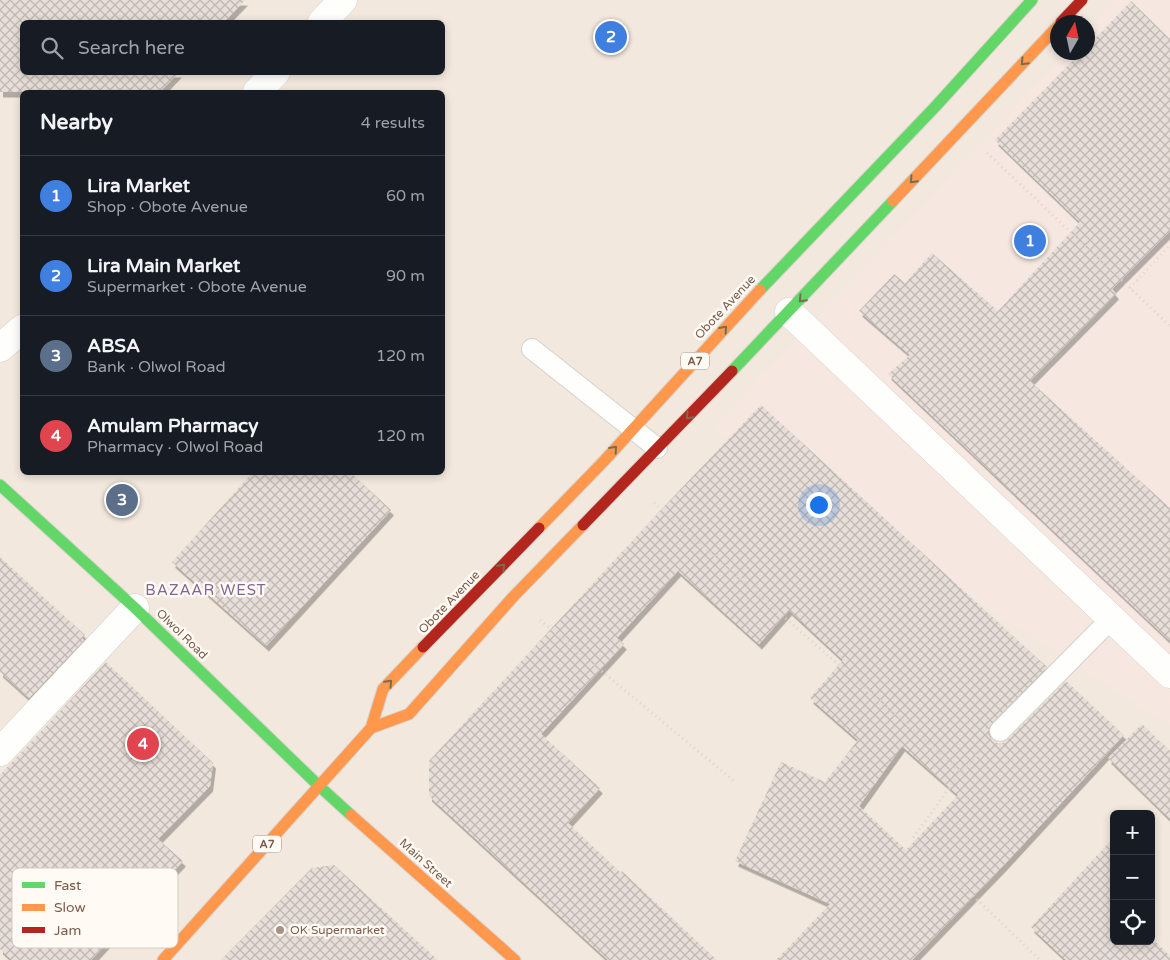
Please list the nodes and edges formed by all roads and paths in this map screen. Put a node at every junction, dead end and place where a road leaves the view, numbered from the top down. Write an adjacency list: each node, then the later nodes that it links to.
1 (343, 0): 5 (street)
2 (1032, 0): 17 (main road, Obote Avenue / A7, one-way to 2)
3 (1082, 0): 4 (main road)
4 (1068, 15)
5 (324, 20)
6 (1050, 34): 9 (main road, Obote Avenue / A7, one-way to 9)
7 (273, 75): 8 (street)
8 (259, 90)
9 (962, 128): 11 (path); 12 (main road, Obote Avenue / A7, one-way to 12)
10 (1170, 245): 11 (path)
11 (1130, 288): 13 (path)
12 (789, 312): 18 (main road, Obote Avenue / A7, one-way to 18); 23 (street)
13 (1170, 326)
14 (20, 331): 15 (street)
15 (0, 348)
16 (532, 349): 17 (lane)
17 (633, 429): 18 (lane); 25 (main road, Obote Avenue / A7, one-way to 17)
18 (657, 448): 19 (main road, Obote Avenue / A7)
19 (627, 479): 21 (main road, Obote Avenue / A7); 28 (path)
20 (0, 485): 22 (main road, Olwol Road)
21 (513, 597): 25 (main road, Obote Avenue / A7); 29 (path)
22 (135, 608): 27 (street); 30 (main road, Olwol Road)
23 (1112, 618): 24 (street); 26 (lane)
24 (1170, 674)
25 (371, 728): 30 (main road, Obote Avenue / A7)
26 (1000, 731): 28 (path)
27 (0, 752)
28 (961, 772): 35 (path)
29 (734, 780)
30 (319, 786): 31 (main road, Obote Avenue / A7); 34 (main road, Main Street)
31 (178, 943)
32 (174, 948): 33 (main road, Obote Avenue / A7)
33 (163, 960)
34 (515, 960)
35 (1040, 960)

